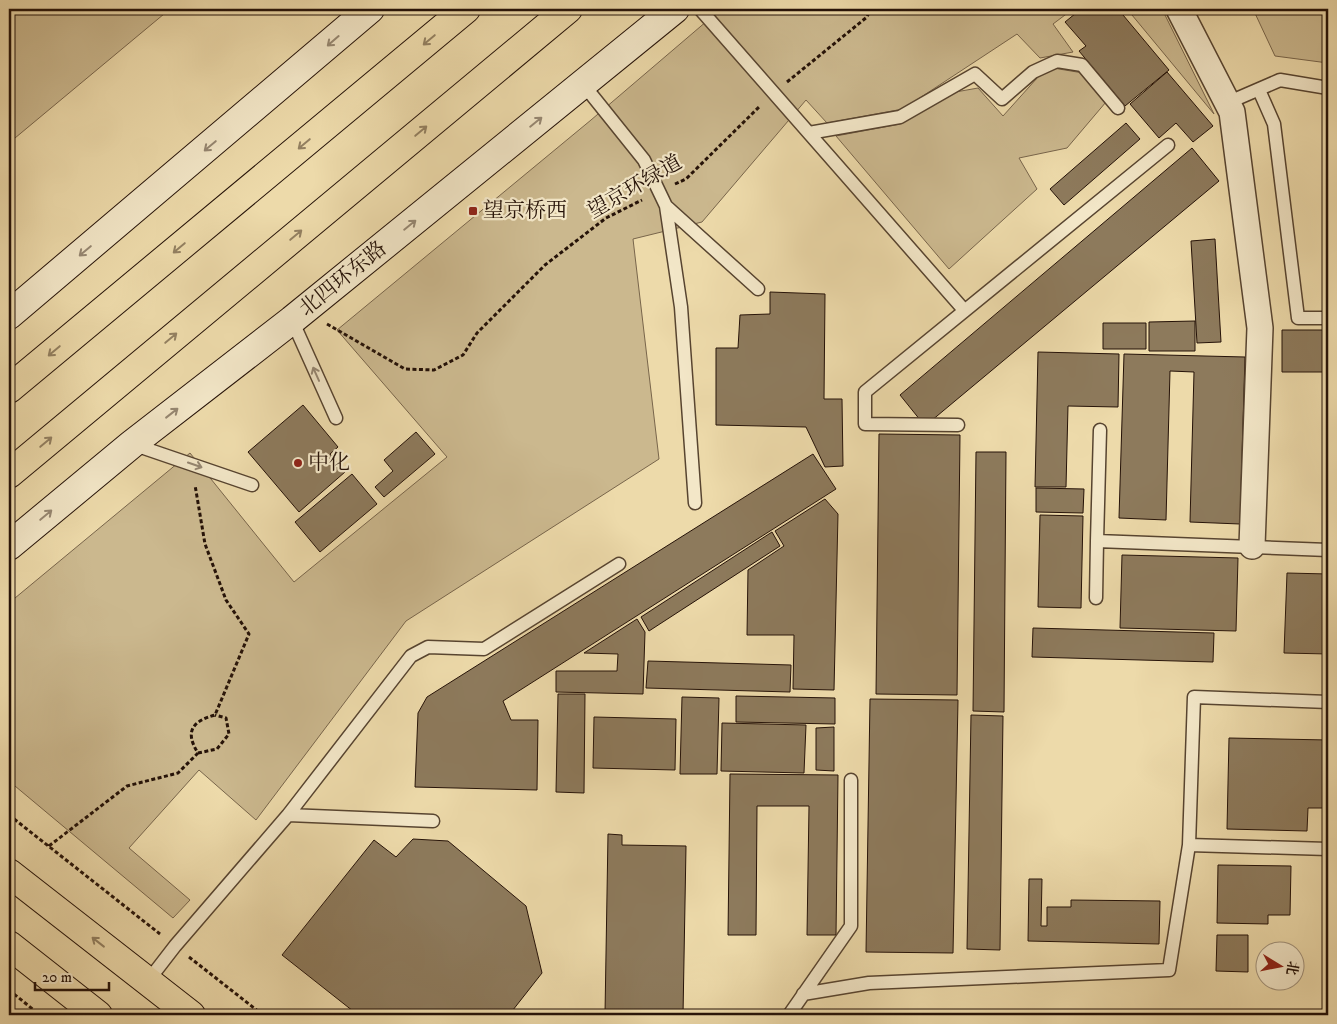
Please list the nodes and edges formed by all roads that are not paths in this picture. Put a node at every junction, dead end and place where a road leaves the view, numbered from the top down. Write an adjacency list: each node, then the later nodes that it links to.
1 (370, 9): 17 (street, one-way to 17)
2 (466, 9): 20 (main road, one-way to 20)
3 (568, 9): 25 (main road, one-way to 3)
4 (675, 9): 7 (street, 北四环东路)
5 (700, 9): 12 (lane)
6 (1179, 9): 10 (street)
7 (583, 84): 14 (lane); 18 (street, 北四环东路, one-way to 7)
8 (1328, 88): 9 (lane)
9 (1259, 90): 10 (lane); 19 (lane)
10 (1227, 103): 30 (street)
11 (1118, 108): 12 (lane)
12 (809, 133): 16 (lane)
13 (1168, 145): 16 (lane)
14 (666, 206): 15 (lane); 27 (lane)
15 (758, 289)
16 (964, 310): 22 (lane)
17 (9, 315)
18 (298, 315): 21 (lane, one-way to 18); 24 (street, 北四环东路, one-way to 18)
19 (1328, 318)
20 (9, 389)
21 (336, 418)
22 (958, 425)
23 (1100, 430): 28 (lane)
24 (132, 444): 26 (lane, one-way to 26); 29 (street, 北四环东路, one-way to 24)
25 (9, 474)
26 (252, 485)
27 (695, 503)
28 (1097, 541): 30 (lane); 33 (lane)
29 (9, 546)
30 (1252, 546): 31 (lane)
31 (1328, 550)
32 (619, 564): 36 (lane)
33 (1096, 598)
34 (1328, 702): 38 (lane)
35 (851, 780): 43 (lane)
36 (288, 815): 37 (lane); 42 (lane)
37 (433, 821)
38 (1189, 845): 39 (lane); 43 (lane)
39 (1328, 849)
40 (9, 873): 42 (main road, one-way to 40)
41 (9, 945): 44 (main road)
42 (148, 981): 45 (main road)
43 (803, 994): 46 (lane)
44 (98, 1015)
45 (191, 1015)
46 (789, 1015)

